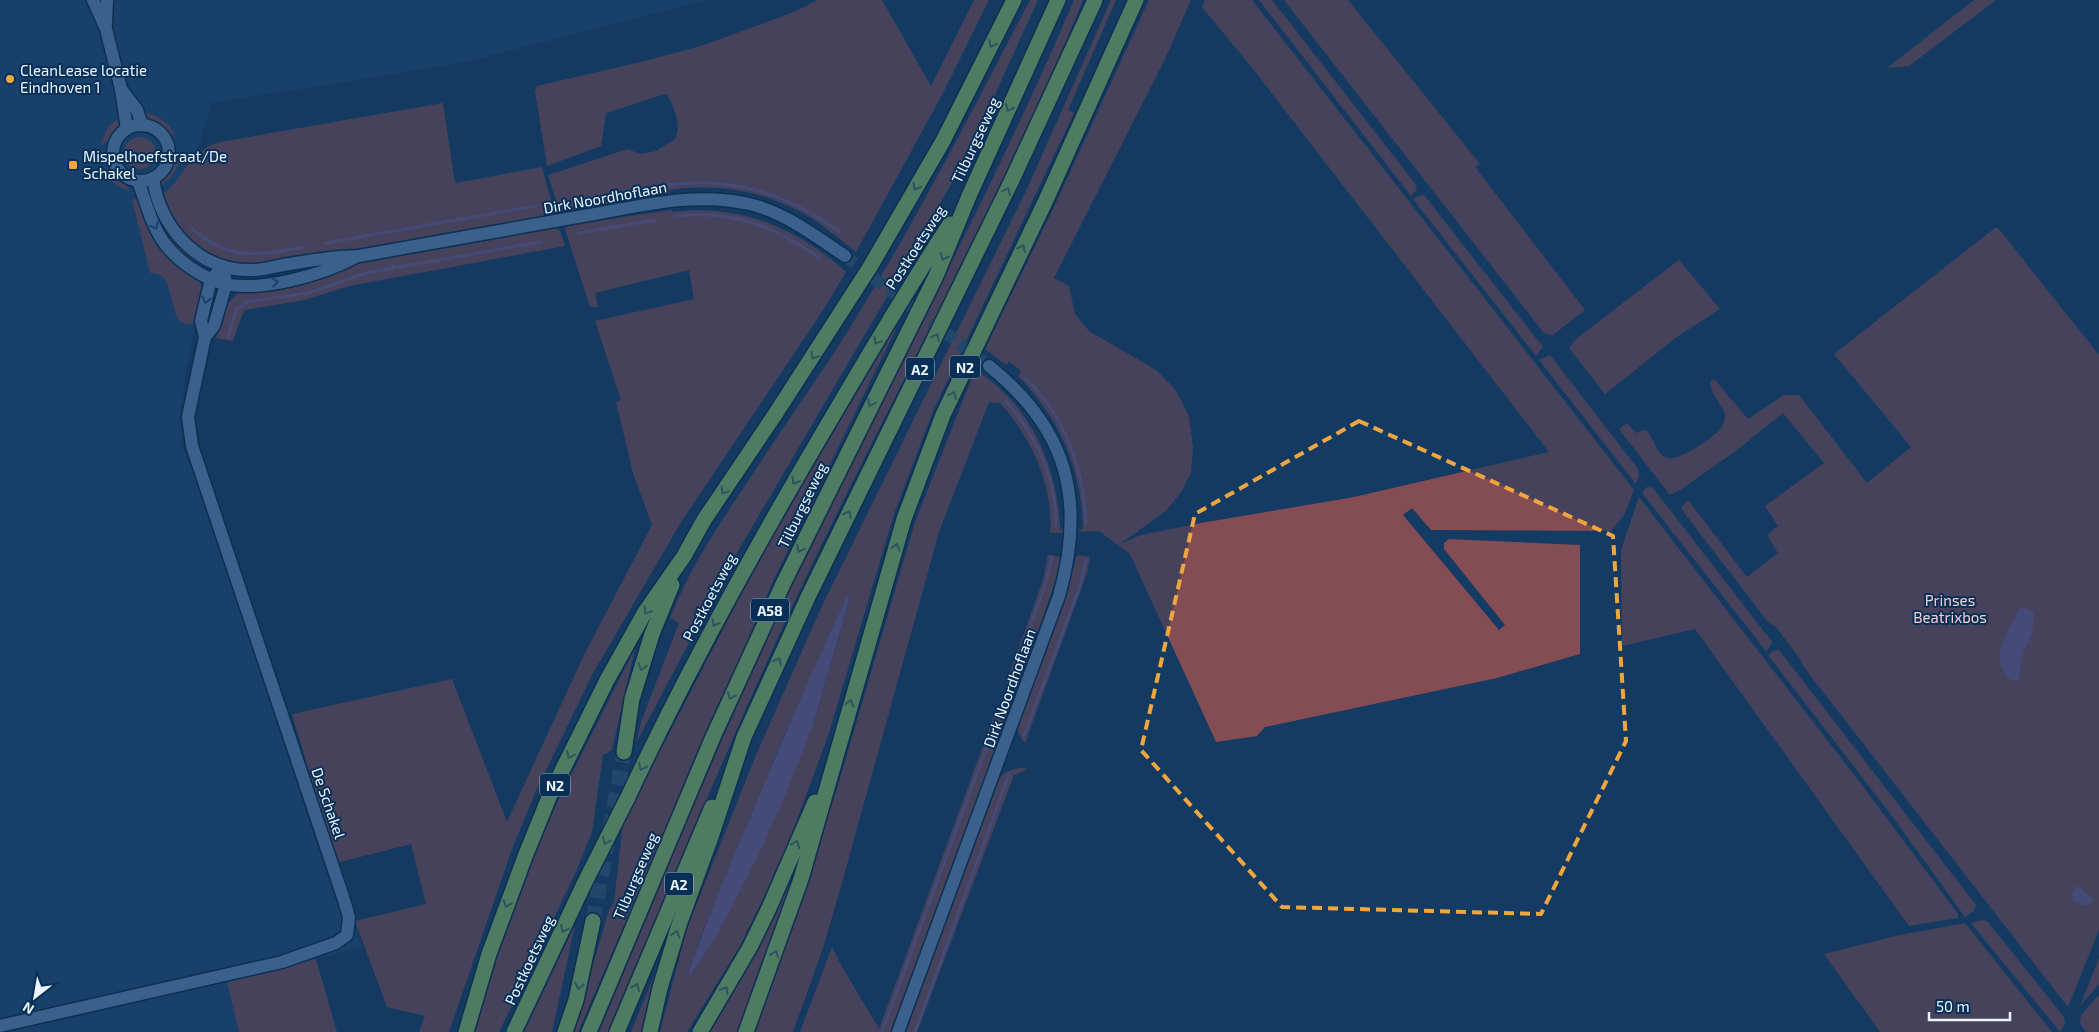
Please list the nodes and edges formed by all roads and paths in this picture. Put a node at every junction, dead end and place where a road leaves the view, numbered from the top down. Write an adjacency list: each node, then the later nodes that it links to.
1 (93, 0): 7 (street)
2 (106, 0): 7 (street)
3 (1014, 0): 21 (highway, Tilburgseweg / N2, one-way to 21)
4 (1058, 0): 13 (highway, Tilburgseweg, one-way to 13)
5 (1095, 0): 22 (highway, A2, one-way to 5)
6 (1136, 0): 23 (highway, N2, one-way to 6)
7 (106, 29): 8 (street)
8 (121, 89): 9 (street); 10 (street)
9 (142, 125): 10 (street); 11 (street)
10 (127, 129): 12 (street)
11 (153, 178): 12 (street); 16 (street)
12 (138, 181): 17 (street, one-way to 17)
13 (969, 196): 28 (highway, Postkoetsweg, one-way to 28, bridge); 30 (highway, Tilburgseweg / A58, one-way to 30)
14 (359, 256): 15 (street, Dirk Noordhoflaan); 16 (street, Dirk Noordhoflaan); 18 (street, Dirk Noordhoflaan, one-way to 14)
15 (844, 256)
16 (223, 267): 17 (street, De Schakel); 18 (street, De Schakel)
17 (211, 280): 18 (street); 19 (street, De Schakel, one-way to 19)
18 (226, 284): 19 (street, De Schakel)
19 (205, 337): 26 (street, De Schakel)
20 (989, 366): 35 (street, Dirk Noordhoflaan)
21 (684, 556): 24 (highway, one-way to 24); 27 (highway, N2, one-way to 27)
22 (744, 737): 31 (highway, A2, one-way to 22); 32 (highway, one-way to 22)
23 (837, 750): 33 (highway, N2, one-way to 23); 34 (highway, one-way to 23)
24 (624, 752)
25 (593, 921): 29 (highway, one-way to 29)
26 (0, 1026)
27 (466, 1032)
28 (514, 1032)
29 (565, 1032)
30 (589, 1032)
31 (617, 1032)
32 (650, 1032)
33 (700, 1032)
34 (746, 1032)
35 (898, 1032)

